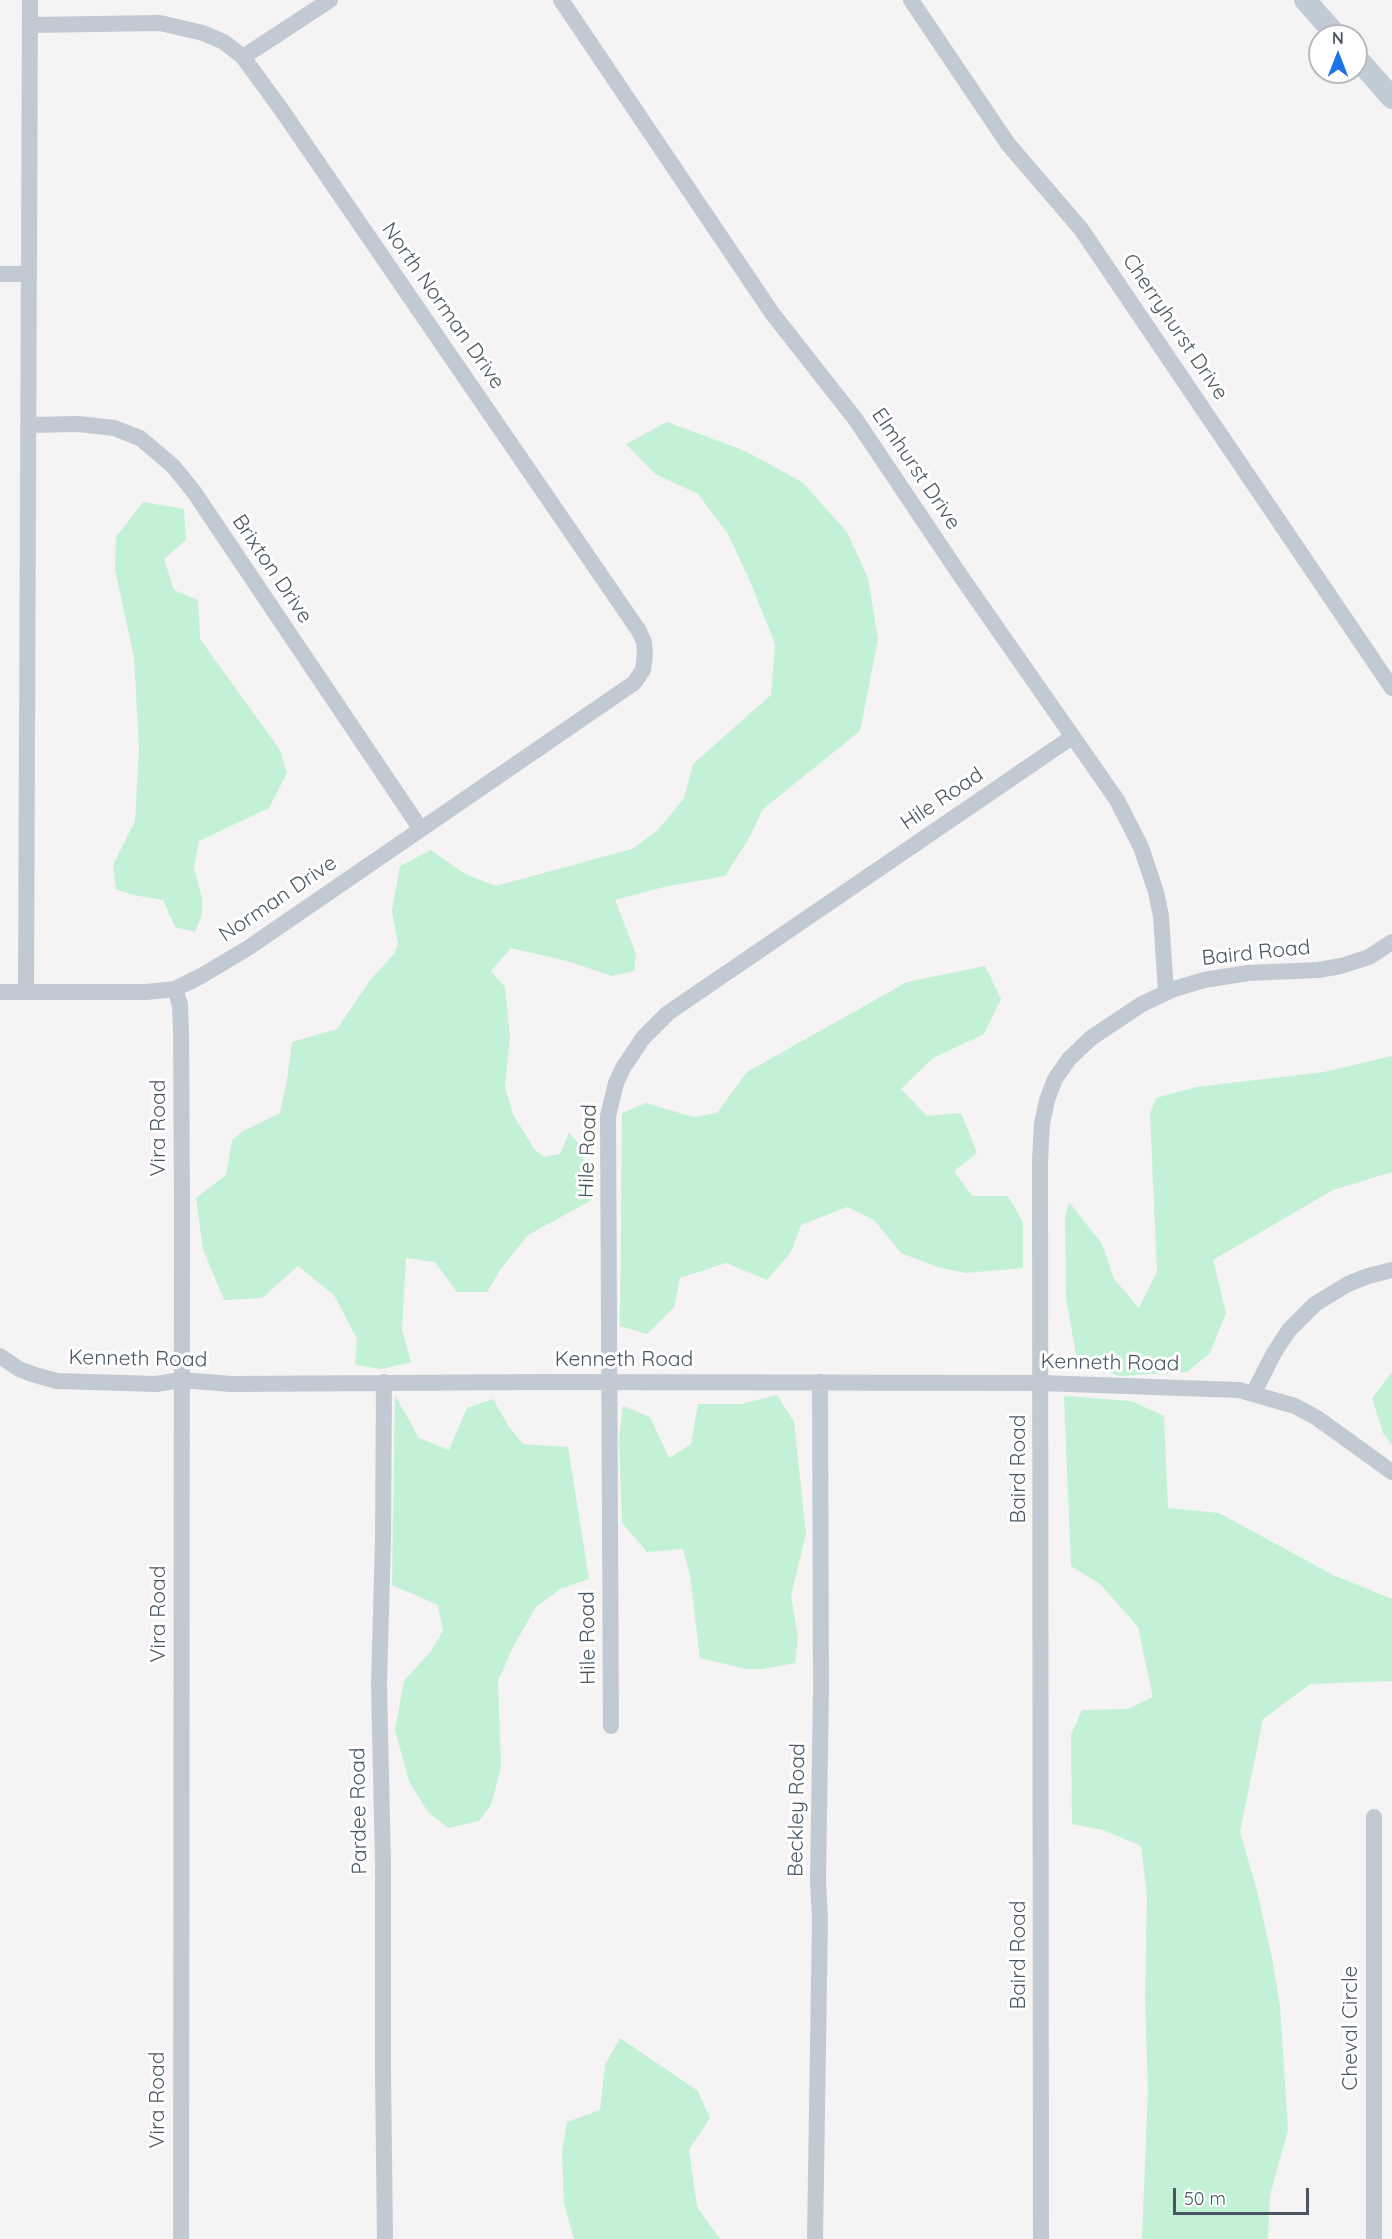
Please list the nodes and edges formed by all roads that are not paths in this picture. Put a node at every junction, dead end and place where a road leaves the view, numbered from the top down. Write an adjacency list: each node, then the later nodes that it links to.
1 (30, 0): 7 (street)
2 (330, 0): 8 (street)
3 (561, 0): 15 (street, Elmhurst Drive)
4 (911, 0): 14 (street, Cherryhurst Drive)
5 (1305, 0): 6 (main road)
6 (1326, 24)
7 (30, 25): 8 (street, North Norman Drive); 12 (street)
8 (243, 57): 16 (street, North Norman Drive)
9 (1368, 71): 10 (main road)
10 (1392, 98)
11 (0, 274): 12 (street)
12 (29, 274): 13 (street)
13 (28, 425): 17 (street, Brixton Drive); 21 (street)
14 (1392, 688)
15 (1072, 738): 22 (street, Elmhurst Drive); 27 (street, Hile Road)
16 (549, 742): 17 (street, Norman Drive)
17 (420, 828): 19 (street, Norman Drive)
18 (1392, 942): 22 (street, Baird Road)
19 (175, 989): 21 (street, Norman Drive); 25 (street, Vira Road)
20 (0, 992): 21 (street, Norman Drive)
21 (26, 992)
22 (1166, 992): 29 (street, Baird Road)
23 (1392, 1270): 30 (street)
24 (0, 1356): 25 (street, Kenneth Road)
25 (180, 1380): 26 (street, Kenneth Road); 34 (street, Vira Road)
26 (384, 1382): 27 (street, Kenneth Road); 35 (street, Pardee Road)
27 (608, 1382): 28 (street, Kenneth Road); 32 (street, Hile Road)
28 (820, 1382): 29 (street, Kenneth Road); 36 (street, Beckley Road)
29 (1041, 1383): 30 (street, Kenneth Road); 37 (street, Baird Road)
30 (1253, 1394): 31 (street, Kenneth Road)
31 (1392, 1472)
32 (611, 1725)
33 (1374, 1817): 38 (street, Cheval Circle)
34 (181, 2239)
35 (385, 2239)
36 (815, 2239)
37 (1041, 2239)
38 (1374, 2239)

